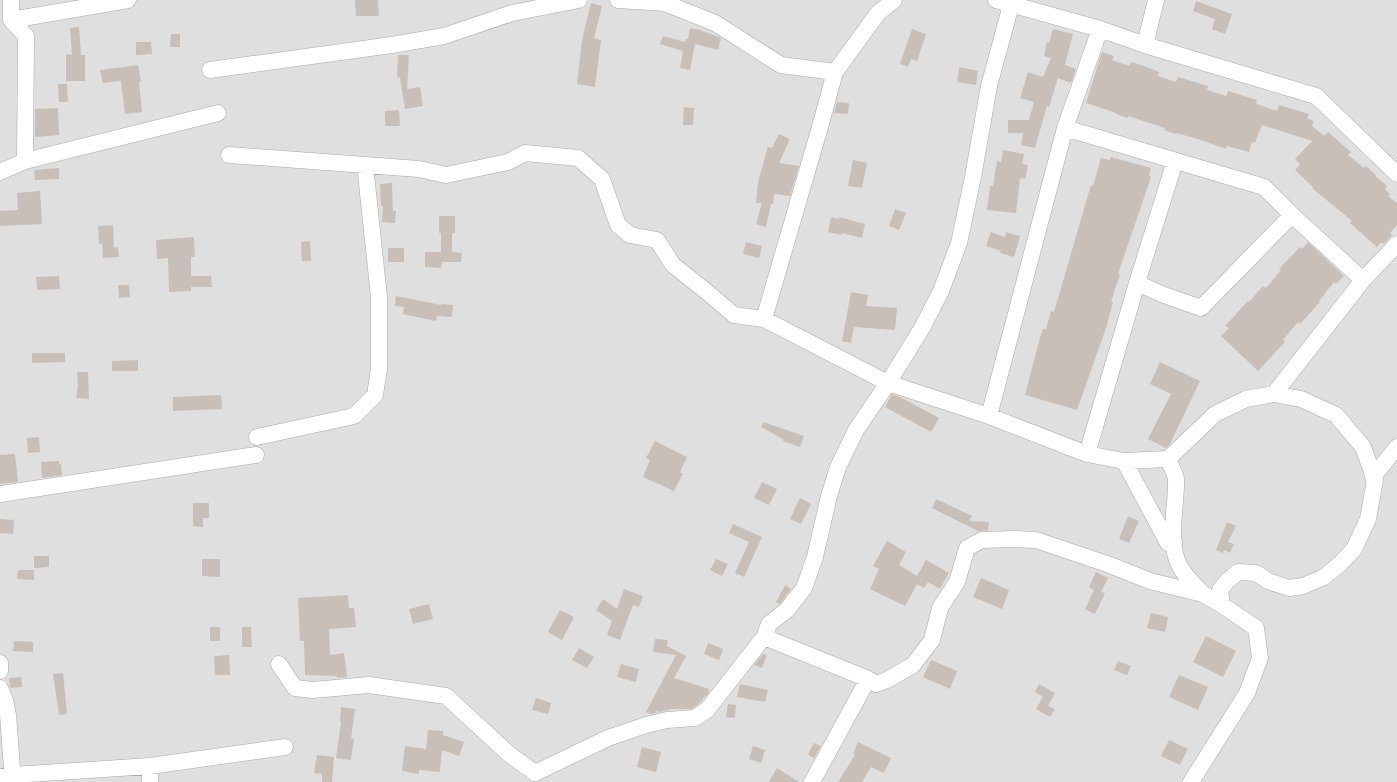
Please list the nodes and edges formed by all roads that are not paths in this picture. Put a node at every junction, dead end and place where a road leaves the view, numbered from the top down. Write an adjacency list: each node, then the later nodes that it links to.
1 (11, 0): 9 (street)
2 (128, 0): 9 (street)
3 (579, 0): 12 (street)
4 (618, 0): 7 (street)
5 (894, 0): 13 (street)
6 (1156, 0): 11 (street)
7 (665, 2): 13 (street)
8 (1004, 2): 10 (street); 27 (street)
9 (11, 20): 18 (street)
10 (1100, 29): 11 (street); 15 (street)
11 (1145, 45): 21 (street)
12 (210, 70)
13 (835, 72): 26 (street)
14 (218, 112): 18 (street)
15 (1065, 128): 17 (street); 29 (street)
16 (230, 155): 19 (street)
17 (1175, 161): 22 (street); 25 (street)
18 (25, 162): 20 (street)
19 (364, 165): 26 (street); 30 (street)
20 (0, 172)
21 (1397, 174)
22 (1292, 216): 24 (street); 25 (street)
23 (1397, 244): 24 (street)
24 (1363, 280): 28 (street)
25 (1137, 283): 32 (street)
26 (764, 319): 27 (street)
27 (888, 383): 29 (street); 41 (street)
28 (1274, 394): 34 (street); 36 (street)
29 (989, 416): 32 (street)
30 (257, 437)
31 (1397, 447): 36 (street)
32 (1087, 454): 35 (street)
33 (256, 455): 37 (street)
34 (1168, 459): 35 (street); 38 (street)
35 (1124, 461): 38 (street)
36 (1373, 478): 40 (street)
37 (0, 494)
38 (1174, 542): 39 (street)
39 (1203, 594): 40 (street); 45 (street)
40 (1222, 605): 51 (street)
41 (764, 636): 43 (street); 45 (street)
42 (0, 663): 44 (street)
43 (279, 664)
44 (0, 671)
45 (868, 679): 50 (street)
46 (0, 688): 49 (street)
47 (285, 747): 48 (street)
48 (150, 774): 49 (street)
49 (9, 778)
50 (812, 782)
51 (1191, 782)

